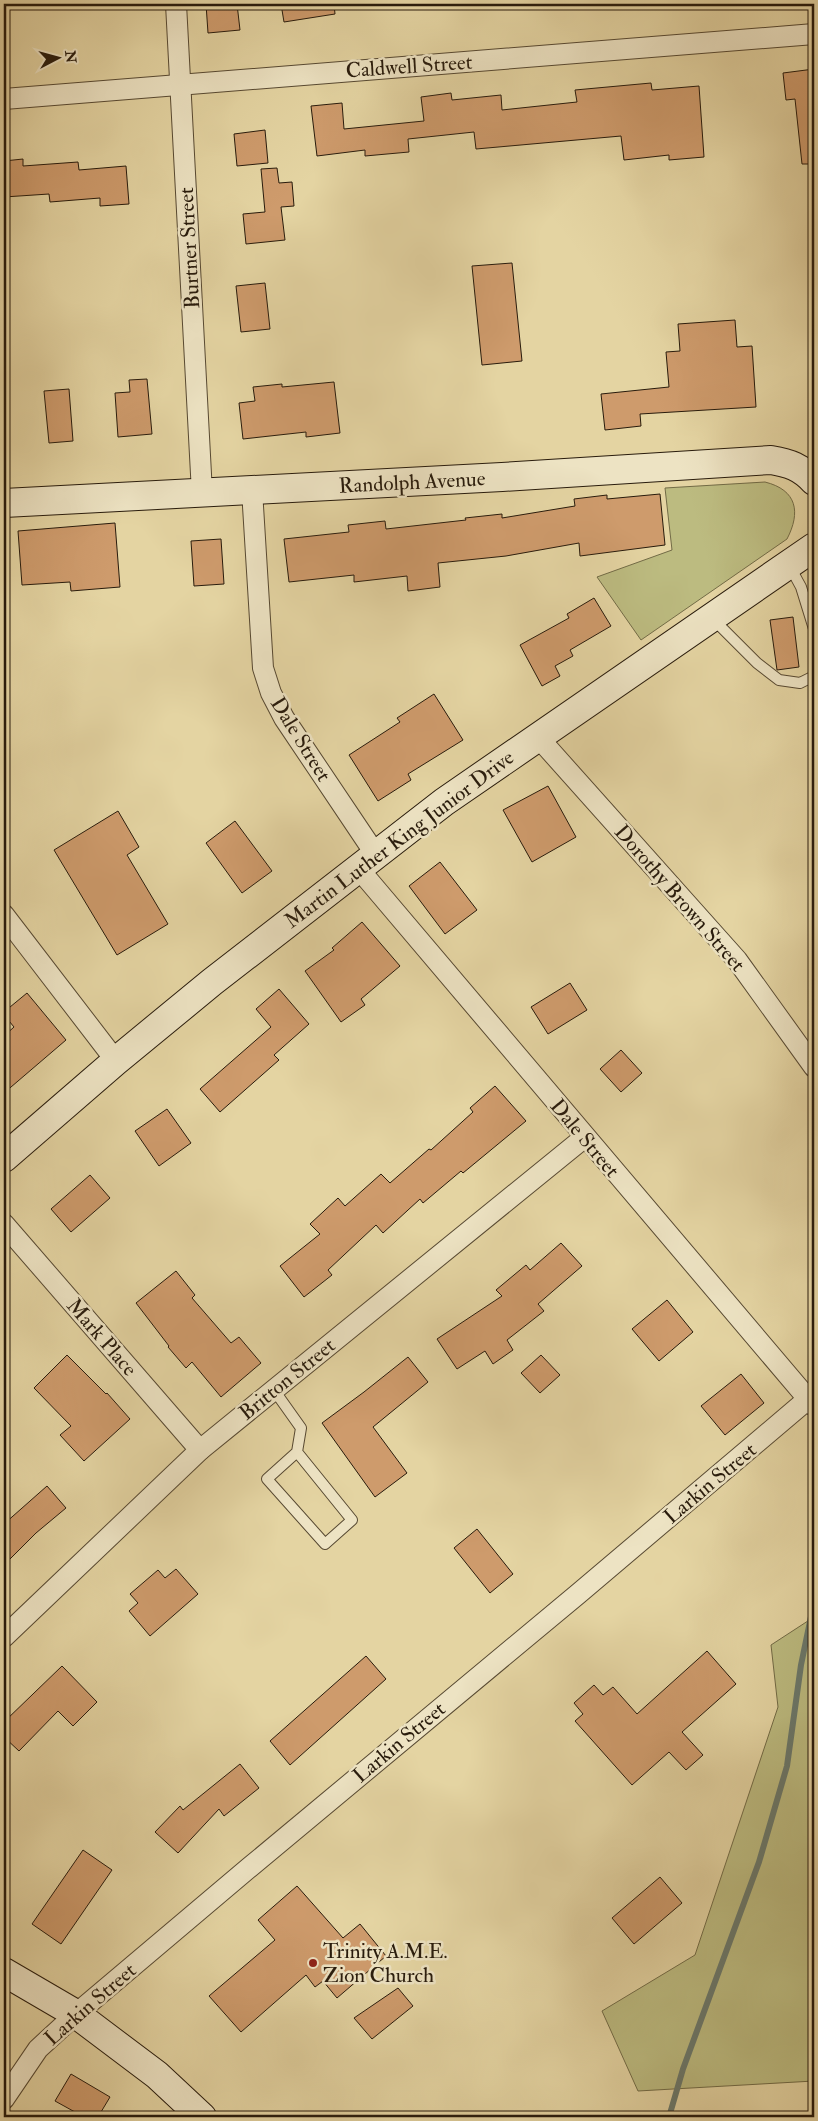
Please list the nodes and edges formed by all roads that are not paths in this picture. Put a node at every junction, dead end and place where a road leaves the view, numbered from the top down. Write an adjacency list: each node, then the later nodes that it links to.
1 (176, 4): 3 (street, Burtner Street)
2 (814, 34): 3 (street, Caldwell Street)
3 (181, 84): 4 (street, Caldwell Street); 7 (street, Burtner Street)
4 (4, 99)
5 (814, 481): 6 (main road, Randolph Avenue)
6 (252, 490): 7 (main road, Randolph Avenue); 15 (street, Dale Street)
7 (202, 492): 8 (main road, Randolph Avenue)
8 (4, 503)
9 (814, 547): 10 (main road, Martin Luther King Junior Drive)
10 (789, 565): 11 (main road, Martin Luther King Junior Drive); 12 (lane)
11 (711, 618): 13 (lane); 14 (main road, Martin Luther King Junior Drive)
12 (814, 628)
13 (814, 676)
14 (537, 736): 15 (main road, Martin Luther King Junior Drive); 18 (street, Dorothy Brown Street)
15 (367, 862): 17 (main road, Martin Luther King Junior Drive); 19 (street, Dale Street)
16 (4, 915): 17 (street)
17 (116, 1060): 20 (main road, Martin Luther King Junior Drive)
18 (814, 1067)
19 (585, 1137): 22 (street, Britton Street); 23 (street, Dale Street)
20 (4, 1158)
21 (4, 1224): 24 (street, Mark Place)
22 (274, 1390): 24 (street, Britton Street); 25 (lane)
23 (813, 1400): 28 (street, Larkin Street)
24 (200, 1450): 26 (street, Britton Street)
25 (297, 1452): 25 (lane)
26 (4, 1637)
27 (4, 1972): 28 (main road)
28 (76, 2014): 29 (street, Larkin Street); 30 (main road)
29 (4, 2099)
30 (202, 2117)

